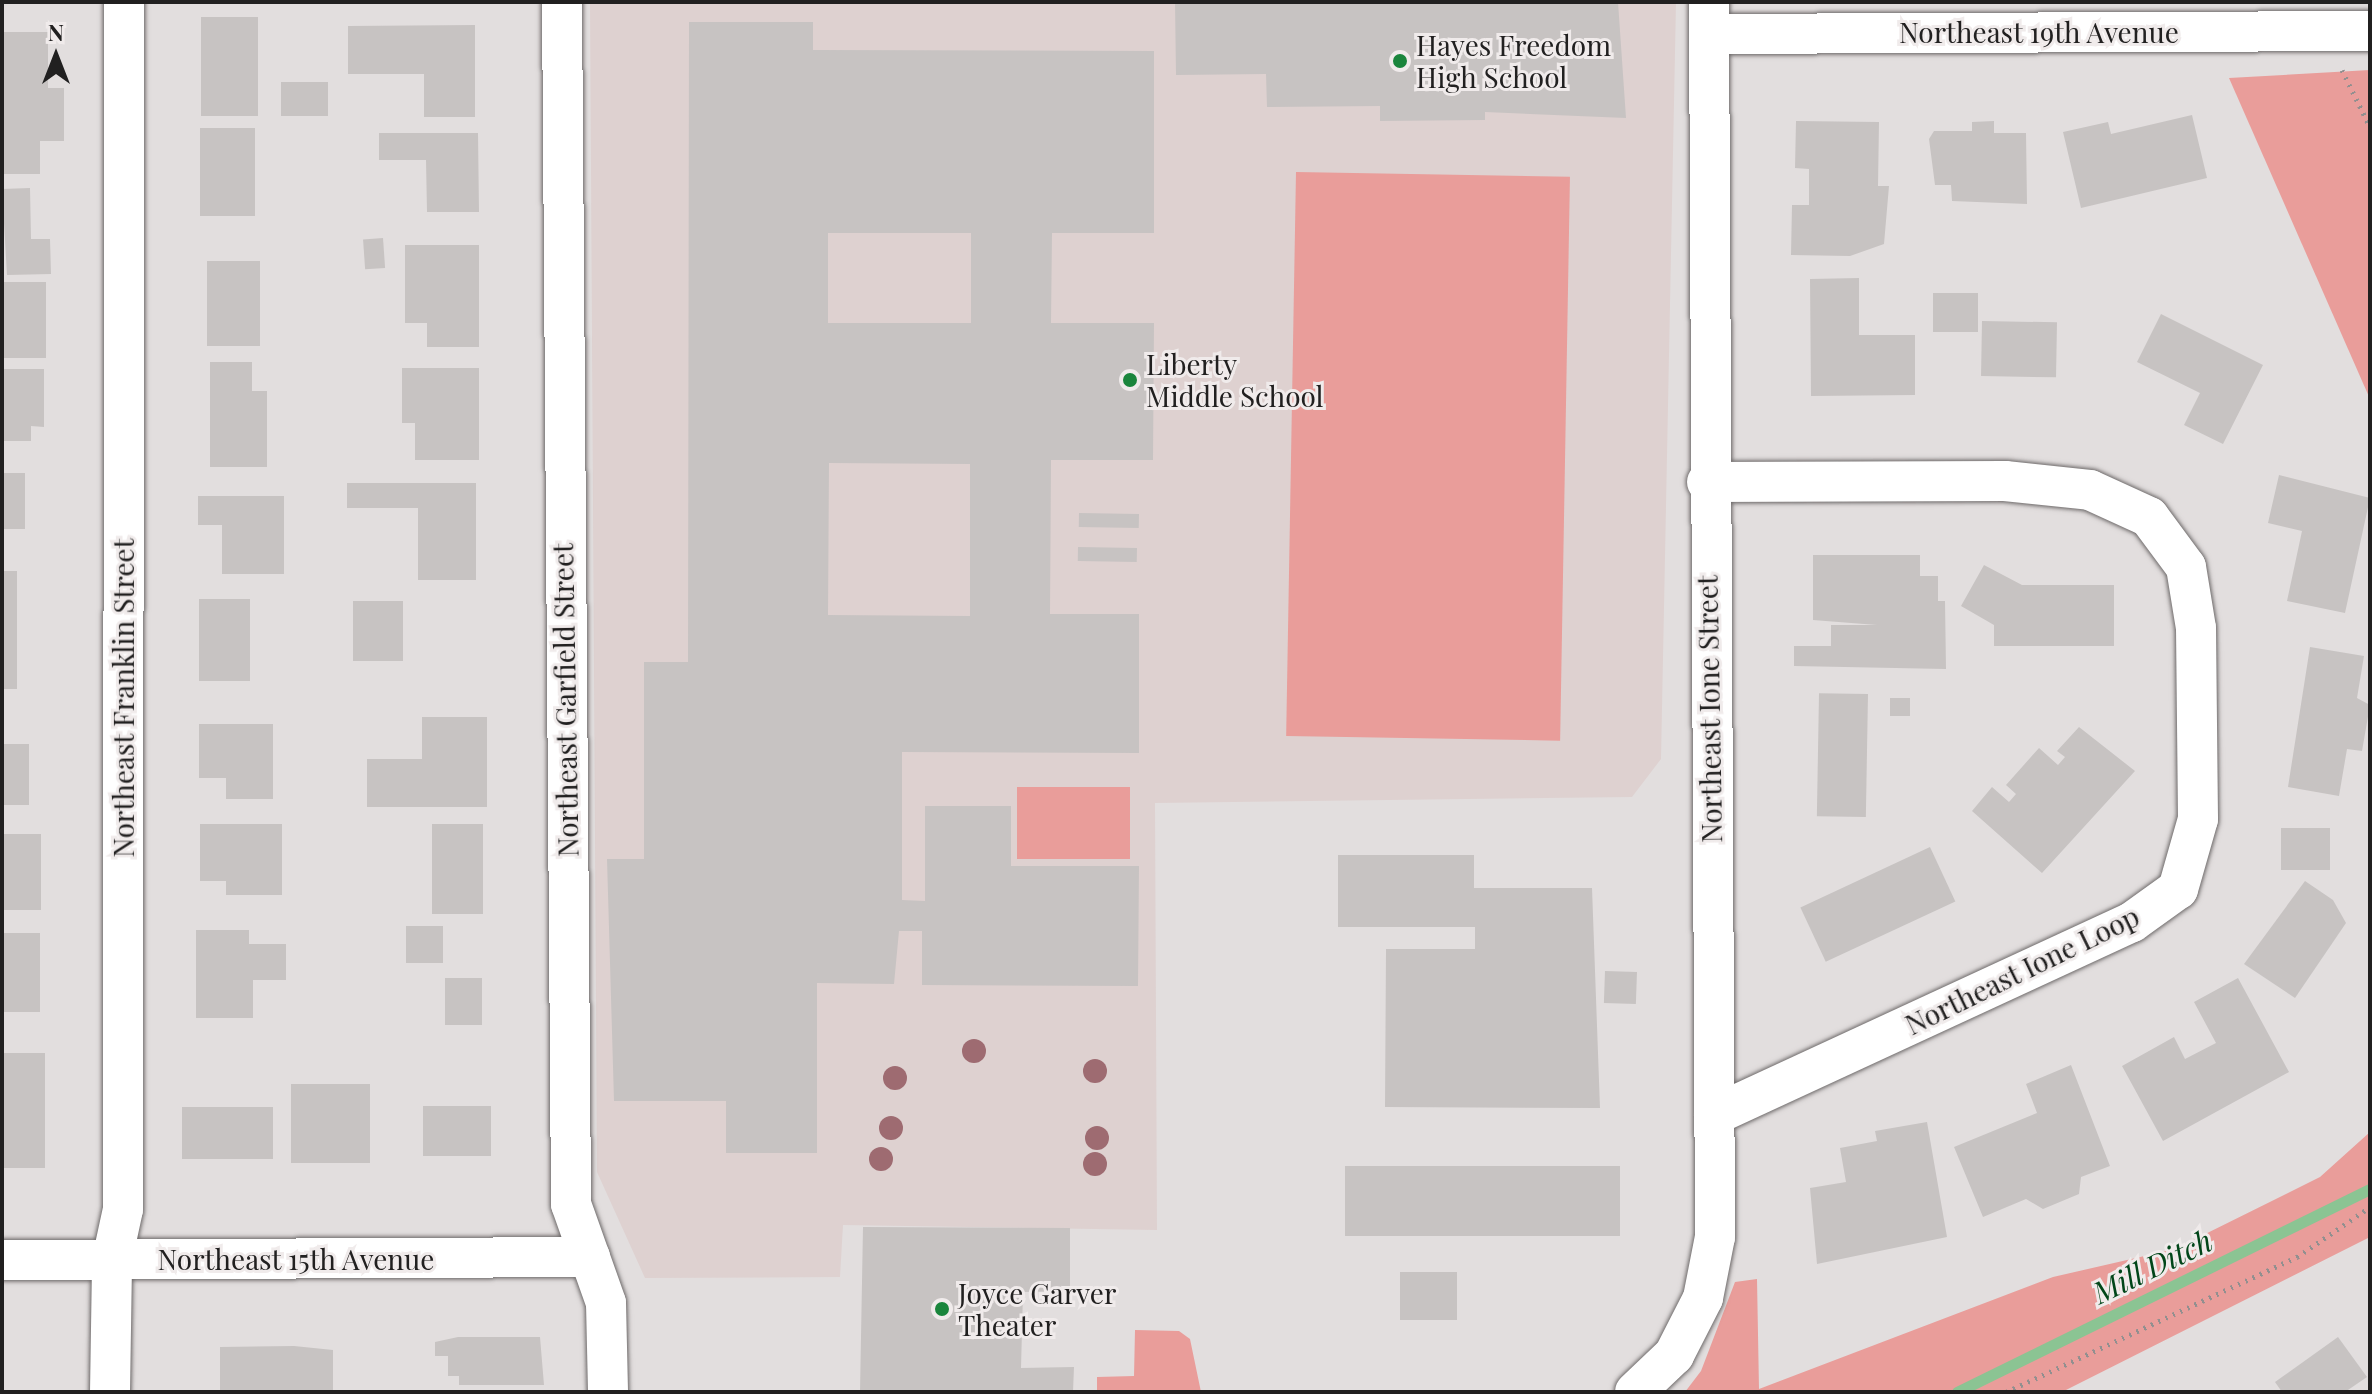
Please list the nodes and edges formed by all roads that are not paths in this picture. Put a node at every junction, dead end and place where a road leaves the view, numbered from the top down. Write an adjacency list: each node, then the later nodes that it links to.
1 (124, 2): 9 (street, Northeast Franklin Street)
2 (562, 2): 7 (street, Northeast Garfield Street)
3 (1709, 18): 4 (street, Northeast 19th Avenue); 5 (street, Northeast Ione Street)
4 (2370, 31)
5 (1707, 482): 6 (street, Northeast Ione Street); 6 (street, Northeast Ione Loop)
6 (1714, 1115): 12 (street, Northeast Ione Street)
7 (590, 1257): 9 (street, Northeast 15th Avenue); 11 (street, Northeast Garfield Street)
8 (2, 1260): 9 (street, Northeast 15th Avenue)
9 (112, 1260): 10 (street, Northeast Franklin Street)
10 (110, 1392)
11 (608, 1392)
12 (1635, 1392)

